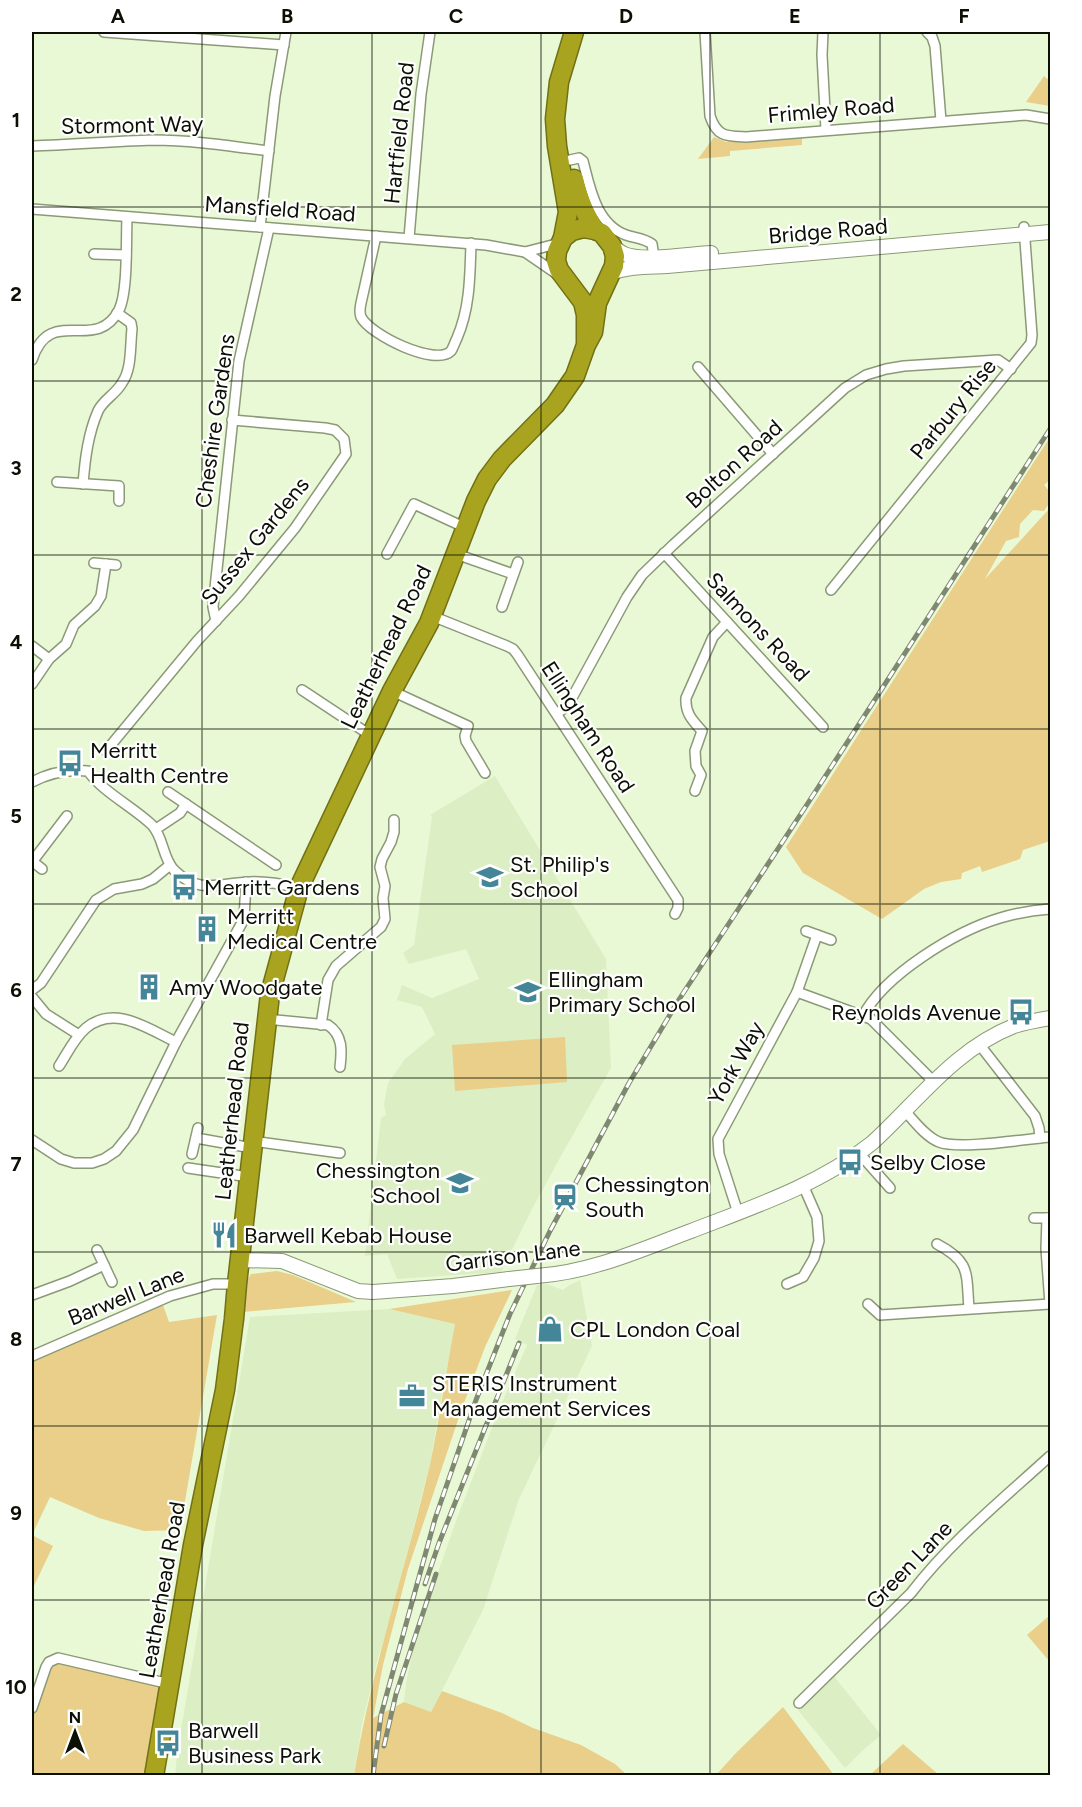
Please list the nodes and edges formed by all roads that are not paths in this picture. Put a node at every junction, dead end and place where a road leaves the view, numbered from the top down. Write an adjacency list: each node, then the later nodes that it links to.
1 (104, 32): 9 (street)
2 (285, 32): 9 (street, Cheshire Gardens)
3 (430, 32): 24 (street, Hartfield Road)
4 (574, 32): 25 (highway)
5 (585, 32): 15 (highway)
6 (705, 32): 12 (street, Frimley Road)
7 (823, 32): 12 (street)
8 (927, 32): 11 (street)
9 (284, 45): 14 (street, Cheshire Gardens)
10 (1050, 119): 11 (street, Frimley Road)
11 (941, 121): 12 (street, Frimley Road)
12 (826, 130)
13 (32, 146): 14 (street, Stormont Way)
14 (269, 151): 19 (street, Cheshire Gardens)
15 (570, 160): 20 (highway); 31 (street)
16 (32, 209): 17 (street, Mansfield Road)
17 (128, 218): 19 (street, Mansfield Road); 30 (street)
18 (1050, 225): 21 (street, Bridge Road)
19 (264, 227): 23 (street, Mansfield Road); 39 (street, Cheshire Gardens)
20 (595, 230): 25 (highway); 27 (highway)
21 (1024, 231): 22 (street, Bridge Road); 31 (street, Bridge Road); 32 (street, Bridge Road); 38 (street, Parbury Rise)
22 (1050, 232)
23 (376, 236): 24 (street, Mansfield Road); 26 (street)
24 (409, 238): 26 (street, Mansfield Road)
25 (562, 240): 28 (street, Mansfield Road); 33 (highway)
26 (471, 243): 28 (street, Mansfield Road)
27 (612, 246): 31 (street, Bridge Road); 32 (highway)
28 (525, 252): 33 (street, Mansfield Road)
29 (94, 254): 30 (street)
30 (126, 255): 34 (street)
31 (654, 257)
32 (610, 274): 33 (highway); 35 (highway, Leatherhead Road)
33 (567, 281): 35 (highway)
34 (117, 313): 36 (street); 42 (street)
35 (586, 345): 44 (highway, Leatherhead Road)
36 (32, 360)
37 (698, 367): 40 (street)
38 (1011, 369): 40 (street, Bolton Road); 53 (street, Parbury Rise)
39 (232, 420): 56 (street, Cheshire Gardens); 56 (street, Sussex Gardens)
40 (773, 454): 45 (street, Bolton Road)
41 (57, 482): 42 (street)
42 (83, 484): 43 (street)
43 (119, 501)
44 (466, 528): 46 (street); 47 (highway, Leatherhead Road)
45 (664, 553): 57 (street, Salmons Road); 63 (street, Bolton Road)
46 (387, 554)
47 (456, 554): 52 (street); 55 (highway, Leatherhead Road)
48 (518, 562): 52 (street)
49 (94, 563): 50 (street)
50 (106, 564): 51 (street); 59 (street)
51 (116, 565)
52 (513, 574): 54 (street)
53 (831, 590)
54 (501, 607)
55 (432, 616): 62 (highway, Leatherhead Road); 63 (street, Ellingham Road)
56 (216, 621): 66 (street, Sussex Gardens)
57 (727, 622): 64 (street, Salmons Road); 69 (street)
58 (32, 646): 59 (street)
59 (49, 659): 60 (street)
60 (32, 684)
61 (302, 690): 65 (street)
62 (392, 691): 65 (highway, Leatherhead Road); 67 (street)
63 (557, 714): 82 (street, Ellingham Road)
64 (823, 727)
65 (370, 735): 80 (highway, Leatherhead Road)
66 (106, 751)
67 (485, 773)
68 (32, 782): 74 (street)
69 (695, 791)
70 (168, 792): 71 (street)
71 (183, 798): 74 (street); 77 (street)
72 (67, 816): 75 (street)
73 (394, 820): 92 (street)
74 (156, 829): 76 (street)
75 (32, 862): 78 (street)
76 (171, 865): 79 (street); 86 (street)
77 (276, 865)
78 (42, 869)
79 (246, 882): 80 (street); 94 (street)
80 (299, 888): 91 (highway, Leatherhead Road)
81 (1050, 909): 89 (street)
82 (675, 914)
83 (806, 931): 84 (street)
84 (818, 935): 85 (street); 87 (street, York Way)
85 (831, 940)
86 (32, 990)
87 (797, 992): 89 (street); 113 (street, York Way)
88 (32, 997): 93 (street)
89 (863, 1016): 98 (street)
90 (1050, 1018): 95 (street, Garrison Lane)
91 (266, 1019): 92 (street); 105 (highway, Leatherhead Road)
92 (321, 1025): 97 (street)
93 (79, 1035): 94 (street); 96 (street)
94 (176, 1042): 104 (street)
95 (979, 1044): 98 (street, Garrison Lane); 103 (street)
96 (59, 1066)
97 (340, 1068)
98 (934, 1082): 99 (street, Garrison Lane)
99 (905, 1111): 103 (street); 107 (street, Garrison Lane)
100 (198, 1128): 102 (street)
101 (1050, 1137): 103 (street)
102 (196, 1138): 105 (street); 108 (street)
103 (1040, 1138)
104 (32, 1140)
105 (252, 1144): 106 (street); 110 (highway, Leatherhead Road)
106 (340, 1153)
107 (859, 1153): 111 (street, Garrison Lane); 112 (street)
108 (192, 1154)
109 (188, 1168): 110 (street)
110 (249, 1178): 118 (highway, Leatherhead Road)
111 (803, 1185): 113 (street, Garrison Lane); 122 (street)
112 (890, 1188)
113 (738, 1213): 118 (street, Garrison Lane, bridge)
114 (1034, 1218): 115 (street)
115 (1049, 1218): 125 (street)
116 (937, 1244): 126 (street)
117 (97, 1250): 119 (street)
118 (240, 1260): 121 (highway, Leatherhead Road)
119 (104, 1265): 120 (street); 123 (street)
120 (112, 1282)
121 (237, 1284): 127 (street, Barwell Lane); 129 (highway, Leatherhead Road)
122 (787, 1284)
123 (32, 1295)
124 (868, 1304): 126 (street)
125 (1050, 1304): 126 (street)
126 (969, 1308)
127 (32, 1356)
128 (1050, 1456): 130 (street, Green Lane)
129 (170, 1684): 131 (street); 132 (highway, Leatherhead Road)
130 (799, 1703)
131 (32, 1708)
132 (154, 1776)

